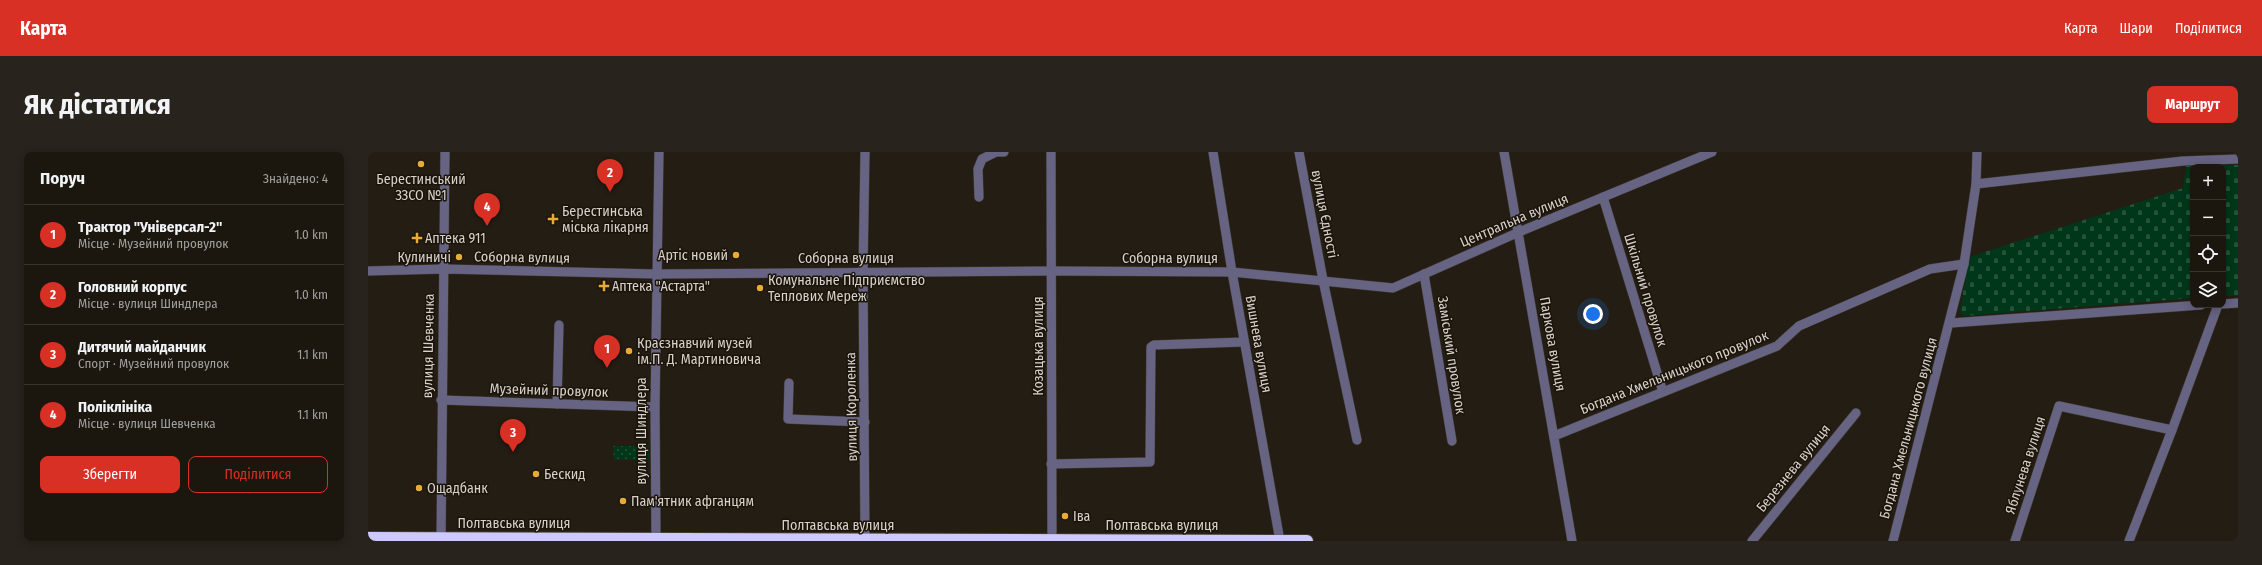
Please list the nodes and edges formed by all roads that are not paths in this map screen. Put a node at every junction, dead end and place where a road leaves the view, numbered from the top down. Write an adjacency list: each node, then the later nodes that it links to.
1 (445, 152): 17 (street, вулиця Шевченка)
2 (659, 152): 22 (street, вулиця Шиндлера)
3 (865, 152): 20 (street, вулиця Короленка)
4 (1004, 152): 13 (street)
5 (1051, 152): 19 (street, Козацька вулиця)
6 (1213, 152): 21 (street, Вишнева вулиця)
7 (1299, 152): 24 (street, вулиця Єдності)
8 (1504, 152): 15 (street, Паркова вулиця)
9 (1712, 152): 14 (street, Центральна вулиця)
10 (1977, 152): 12 (street, Богдана Хмельницького вулиця)
11 (2238, 159): 12 (street)
12 (1976, 184): 16 (street, Богдана Хмельницького вулиця)
13 (979, 197)
14 (1603, 197): 15 (street, Центральна вулиця); 33 (street, Шкільний провулок)
15 (1519, 232): 23 (street, Центральна вулиця); 40 (street, Паркова вулиця)
16 (1964, 264): 29 (street, Богдана Хмельницького вулиця); 33 (street, Богдана Хмельницького провулок)
17 (444, 269): 18 (street, Соборна вулиця); 22 (street, Соборна вулиця); 34 (street, вулиця Шевченка)
18 (368, 271)
19 (1052, 271): 20 (street, Соборна вулиця); 21 (street, Соборна вулиця); 43 (street, Козацька вулиця)
20 (863, 272): 22 (street, Соборна вулиця); 38 (street, вулиця Короленка)
21 (1232, 272): 24 (street, Соборна вулиця); 31 (street, Вишнева вулиця)
22 (656, 274): 36 (street, вулиця Шиндлера)
23 (1424, 274): 24 (street, Центральна вулиця); 42 (street, Заміський провулок)
24 (1324, 282): 41 (street, вулиця Єдності)
25 (2238, 303): 26 (street)
26 (2226, 304)
27 (2190, 306): 29 (street)
28 (2217, 308): 39 (street)
29 (1951, 323): 53 (street, Богдана Хмельницького вулиця)
30 (559, 325): 35 (street)
31 (1244, 342): 43 (street); 48 (street, Вишнева вулиця)
32 (789, 383): 38 (street)
33 (1663, 392): 40 (street, Богдана Хмельницького провулок)
34 (442, 400): 35 (street, Музейний провулок); 45 (street, вулиця Шевченка)
35 (557, 404): 36 (street, Музейний провулок)
36 (655, 407): 46 (street, вулиця Шиндлера)
37 (1856, 413): 52 (street, Березнева вулиця)
38 (865, 422): 49 (street, вулиця Короленка)
39 (2172, 430): 54 (street, Яблунева вулиця); 55 (street)
40 (1554, 436): 51 (street, Паркова вулиця)
41 (1357, 440)
42 (1452, 441)
43 (1051, 464): 47 (street, Козацька вулиця)
44 (368, 538): 45 (highway, Полтавська вулиця)
45 (441, 539): 46 (highway, Полтавська вулиця)
46 (656, 540): 49 (highway, Полтавська вулиця)
47 (1052, 540): 48 (highway, Полтавська вулиця); 49 (highway, Полтавська вулиця)
48 (1280, 540): 50 (highway, Полтавська вулиця)
49 (865, 541)
50 (1307, 541)
51 (1572, 541)
52 (1752, 541)
53 (1893, 541)
54 (2015, 541)
55 (2129, 541)

